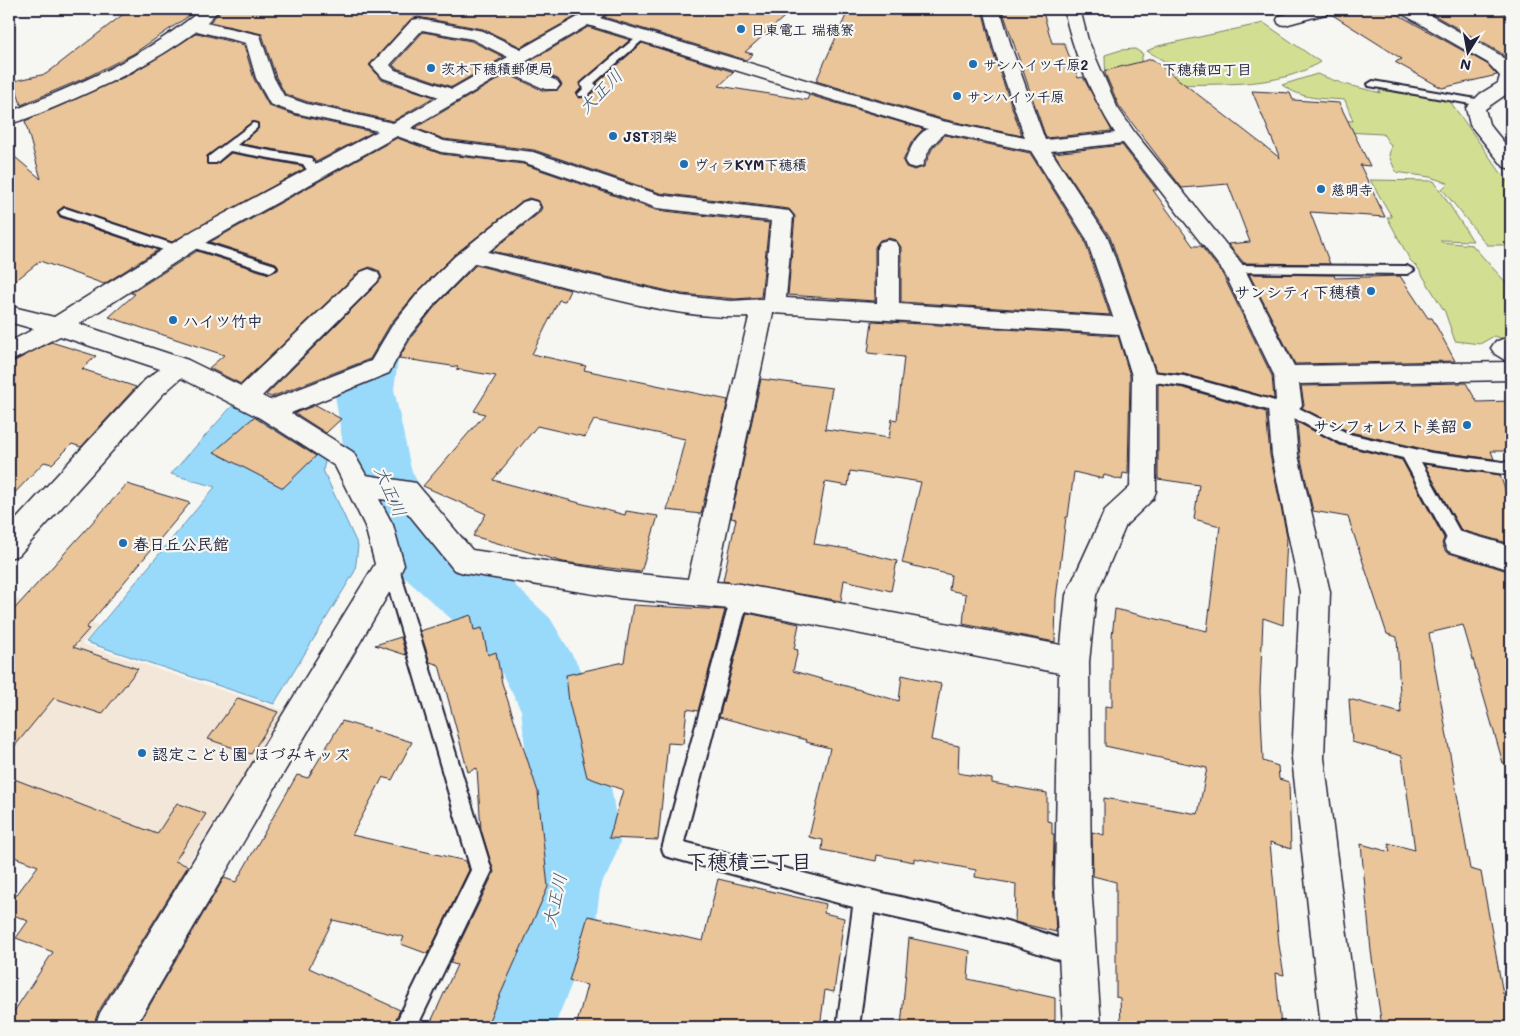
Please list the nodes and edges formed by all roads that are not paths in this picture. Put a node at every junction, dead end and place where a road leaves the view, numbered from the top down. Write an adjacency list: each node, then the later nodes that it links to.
1 (212, 9): 9 (street)
2 (604, 9): 7 (street)
3 (992, 9): 23 (street)
4 (1072, 9): 21 (street)
5 (1323, 9): 8 (street)
6 (1407, 9): 16 (street)
7 (586, 19): 10 (street); 11 (street)
8 (1285, 20)
9 (195, 25): 17 (street); 20 (street)
10 (641, 36): 14 (lane); 19 (street)
11 (516, 61): 13 (street); 15 (street); 15 (street)
12 (1373, 84): 16 (lane)
13 (551, 85)
14 (583, 94)
15 (455, 96): 20 (street)
16 (1482, 103): 26 (street)
17 (9, 118)
18 (253, 126): 22 (lane)
19 (939, 126): 23 (street); 25 (street)
20 (396, 129): 27 (street); 37 (street)
21 (1128, 137): 23 (street); 34 (street)
22 (228, 147): 24 (lane); 27 (lane)
23 (1038, 147): 40 (street)
24 (212, 160)
25 (915, 162)
26 (1511, 164)
27 (315, 173): 30 (street)
28 (530, 207): 32 (street)
29 (64, 212): 30 (lane)
30 (184, 246): 33 (lane); 41 (street)
31 (888, 248): 38 (street)
32 (470, 254): 37 (street); 47 (street)
33 (270, 268)
34 (1234, 269): 35 (lane); 45 (street)
35 (1408, 270)
36 (369, 277): 47 (street)
37 (769, 306): 38 (street); 56 (street)
38 (888, 311): 40 (street)
39 (9, 314): 41 (street)
40 (1128, 326): 46 (street)
41 (55, 328): 42 (street); 43 (street)
42 (9, 354)
43 (179, 366): 47 (street); 53 (street)
44 (1511, 371): 45 (street)
45 (1286, 375): 48 (street)
46 (1144, 376): 48 (lane); 58 (street)
47 (256, 404): 51 (street)
48 (1281, 409): 49 (lane); 65 (street)
49 (1408, 453): 50 (lane); 52 (lane)
50 (1511, 469)
51 (365, 486): 55 (street); 56 (street)
52 (1458, 543): 54 (street)
53 (9, 546)
54 (1511, 558)
55 (390, 565): 61 (street); 62 (lane)
56 (699, 593): 57 (street)
57 (740, 597): 58 (street); 59 (lane)
58 (1074, 662): 60 (street)
59 (865, 900): 60 (lane); 63 (lane)
60 (1078, 955): 64 (street)
61 (114, 1027)
62 (405, 1027)
63 (848, 1027)
64 (1082, 1027)
65 (1340, 1027)

